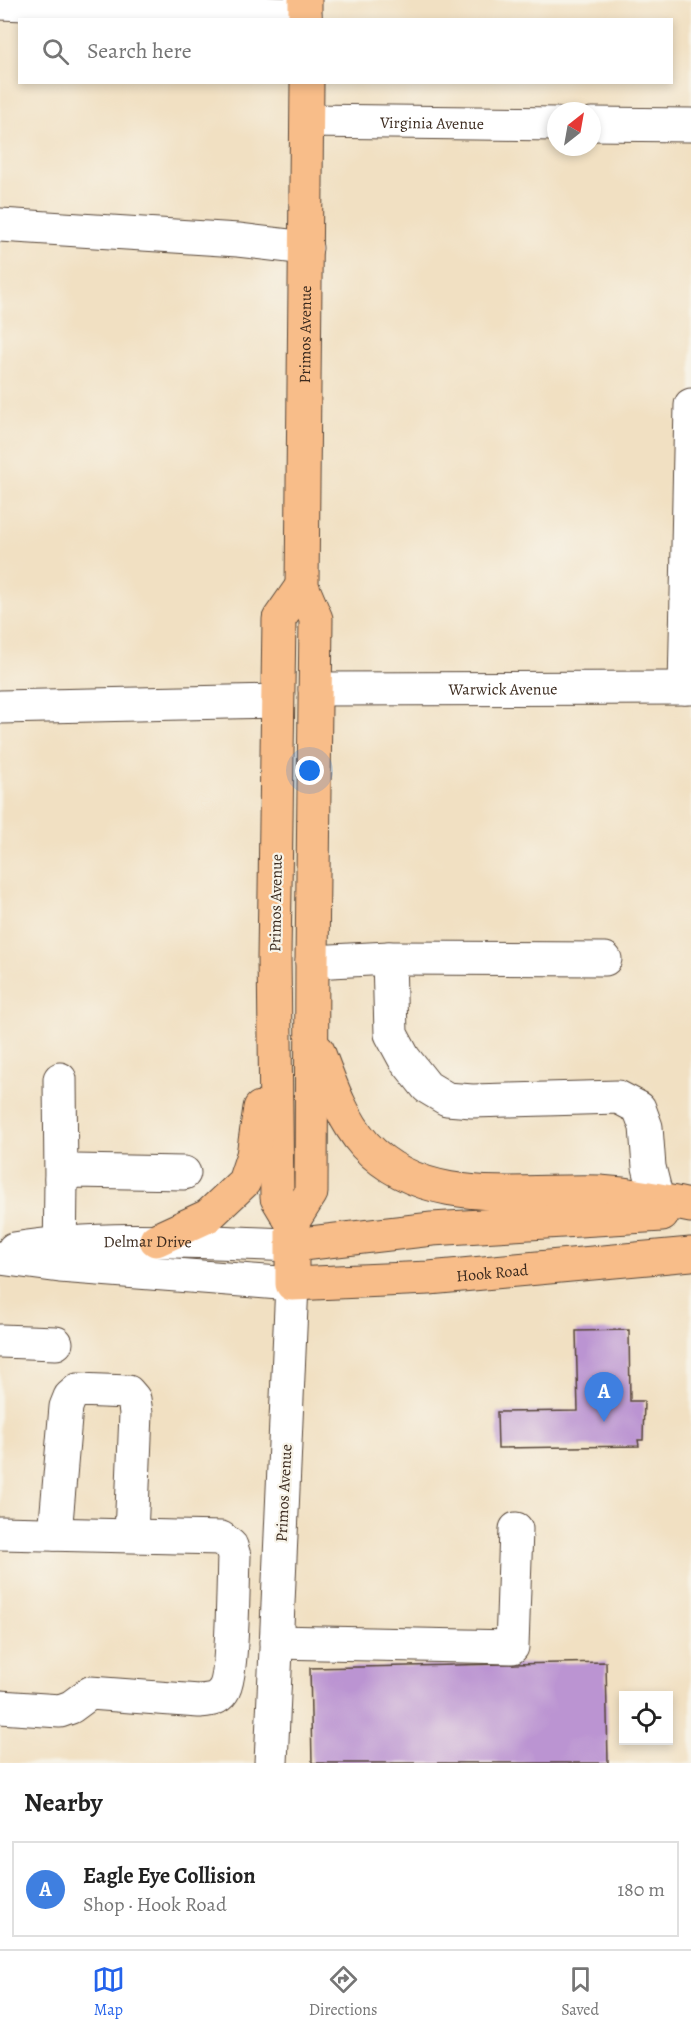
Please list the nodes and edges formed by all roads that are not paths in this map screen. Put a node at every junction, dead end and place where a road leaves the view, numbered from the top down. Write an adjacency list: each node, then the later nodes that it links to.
1 (0, 3): 2 (street)
2 (305, 11)
3 (307, 84): 4 (main road, Primos Avenue)
4 (308, 121): 5 (street, Virginia Avenue); 9 (main road, Primos Avenue)
5 (547, 124)
6 (601, 124): 7 (street)
7 (691, 125)
8 (0, 225): 9 (street)
9 (306, 248): 11 (main road, Primos Avenue)
10 (691, 405): 12 (street)
11 (302, 586): 13 (main road, Primos Avenue); 14 (main road, Primos Avenue)
12 (688, 688): 13 (street, Warwick Avenue)
13 (315, 689): 18 (main road, Primos Avenue)
14 (277, 701): 15 (street); 20 (main road, Primos Avenue)
15 (0, 707)
16 (389, 958): 17 (street); 18 (street); 24 (street)
17 (604, 959)
18 (312, 962): 19 (main road, Primos Avenue)
19 (311, 1034): 24 (main road); 27 (main road, Primos Avenue)
20 (275, 1035): 27 (main road, Primos Avenue); 28 (main road)
21 (60, 1079): 23 (street)
22 (184, 1173): 23 (street)
23 (61, 1179): 30 (street)
24 (657, 1199): 25 (main road)
25 (691, 1206)
26 (691, 1213): 27 (main road)
27 (293, 1234): 28 (street, Delmar Drive); 33 (main road, Primos Avenue)
28 (156, 1240): 30 (street, Delmar Drive)
29 (0, 1251): 30 (street, Delmar Drive)
30 (60, 1254): 32 (street, Delmar Drive); 33 (street, Delmar Drive)
31 (691, 1254): 33 (main road, Hook Road)
32 (0, 1258)
33 (292, 1284): 40 (street, Primos Avenue)
34 (0, 1341): 35 (street)
35 (56, 1343)
36 (516, 1529): 40 (street)
37 (0, 1533): 38 (street)
38 (55, 1533): 39 (street); 39 (street)
39 (131, 1535): 41 (street)
40 (276, 1642): 42 (street, Primos Avenue)
41 (0, 1707)
42 (271, 1763)

